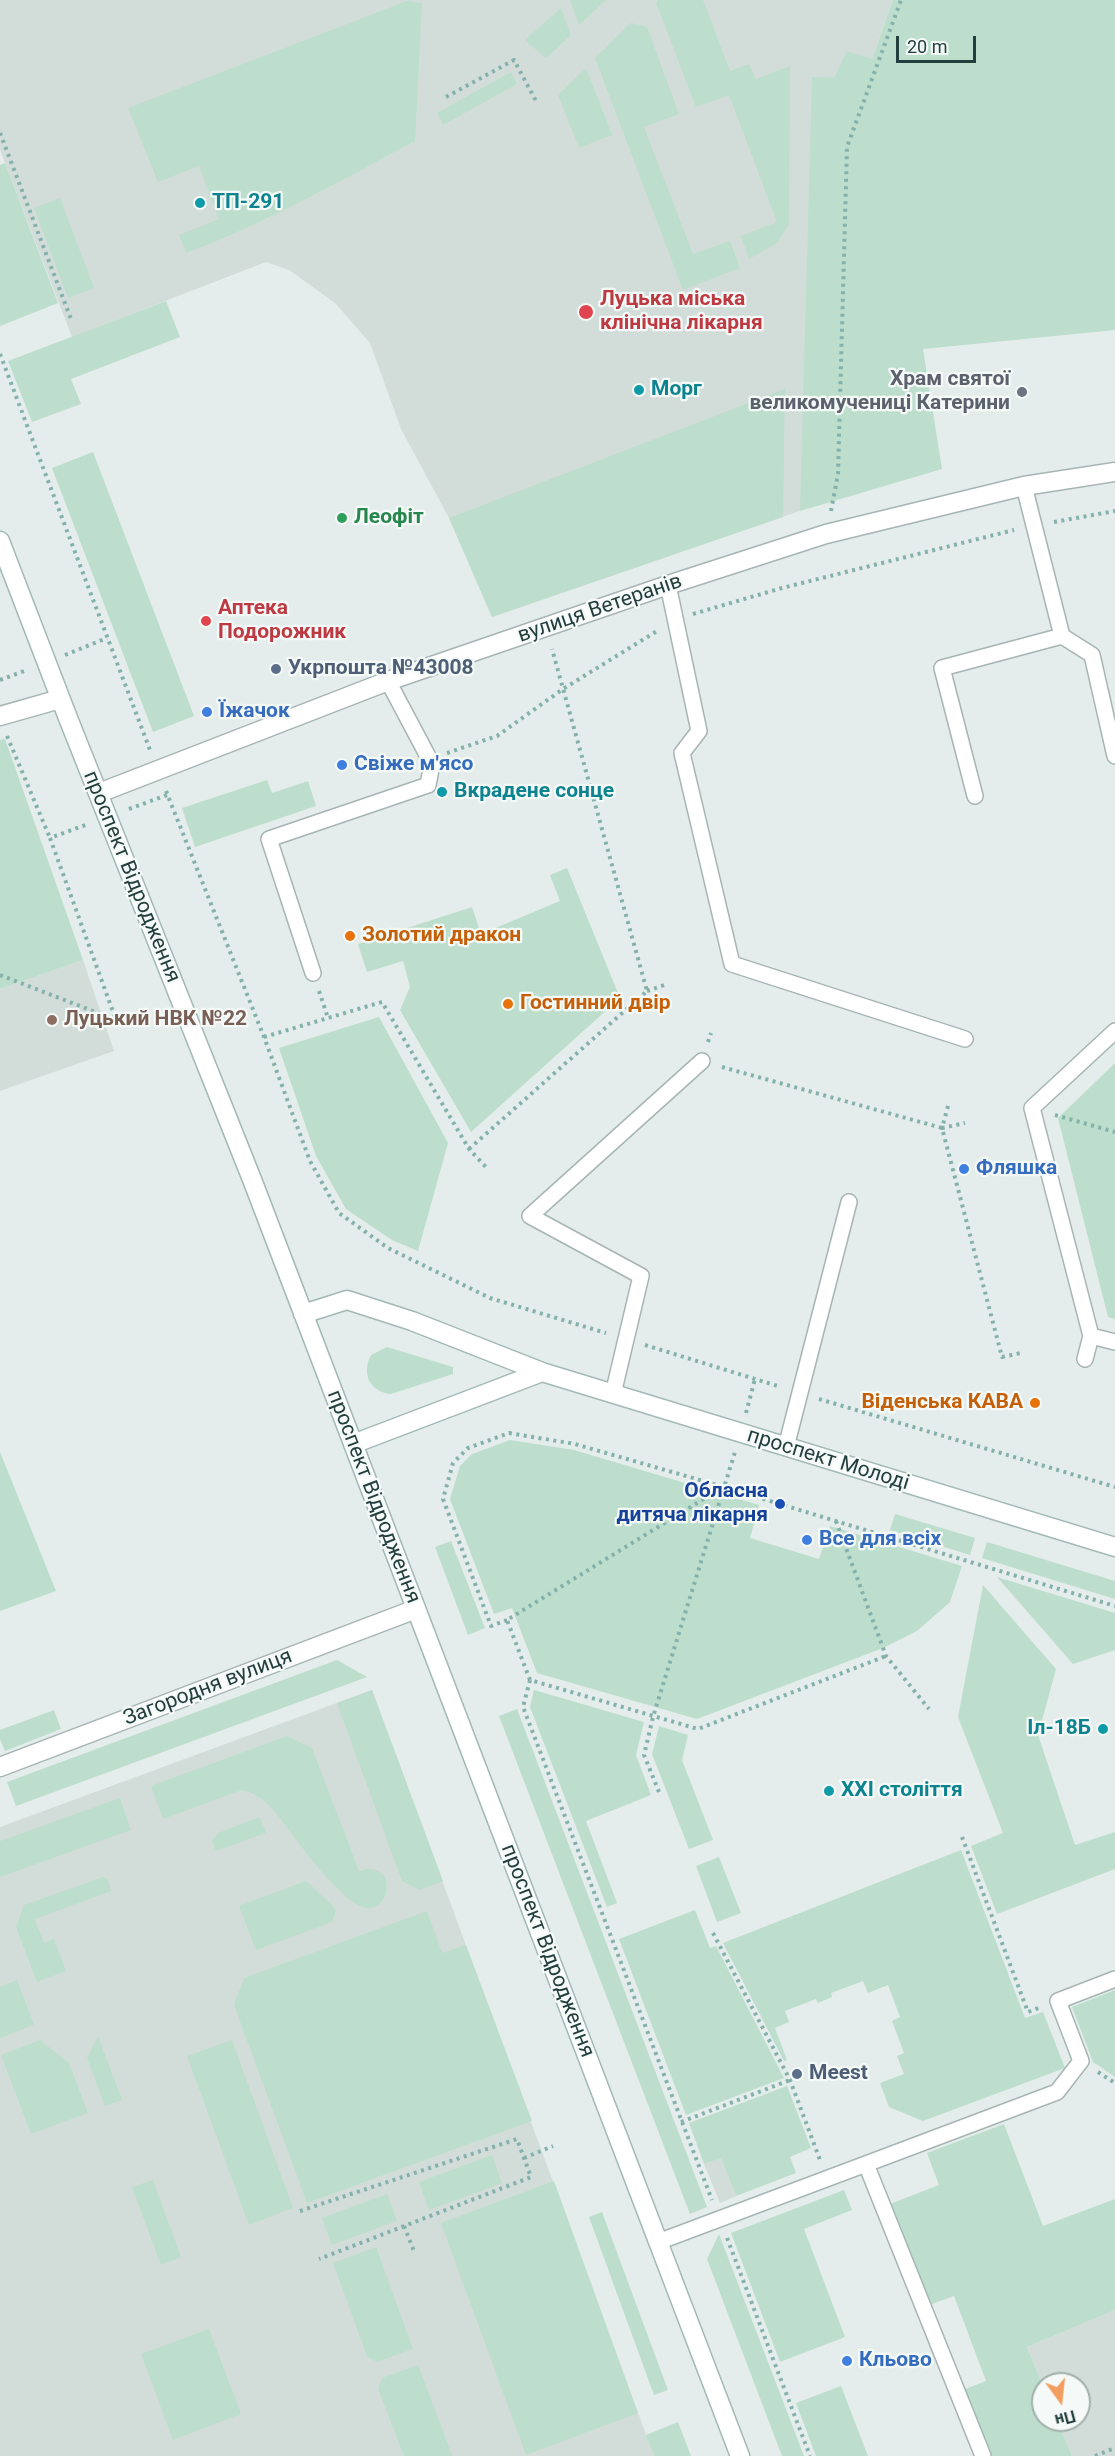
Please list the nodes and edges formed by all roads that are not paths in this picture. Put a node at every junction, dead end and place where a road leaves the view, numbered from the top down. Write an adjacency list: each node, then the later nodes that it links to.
1 (1115, 472): 2 (street, вулиця Ветеранів)
2 (1024, 486): 4 (street, вулиця Ветеранів); 5 (lane)
3 (0, 541): 7 (street, проспект Відродження)
4 (668, 585): 6 (street, вулиця Ветеранів); 14 (lane)
5 (1062, 636): 9 (lane); 11 (lane)
6 (388, 681): 10 (street, вулиця Ветеранів); 12 (lane)
7 (60, 699): 8 (street); 10 (street, проспект Відродження)
8 (2, 723)
9 (1115, 756)
10 (99, 793): 17 (street, проспект Відродження)
11 (975, 796)
12 (313, 973)
13 (1115, 1030): 18 (lane)
14 (965, 1039)
15 (702, 1061): 22 (lane)
16 (849, 1202): 24 (lane)
17 (303, 1314): 21 (street, проспект Молоді); 23 (street, проспект Відродження)
18 (1091, 1335): 19 (lane); 20 (lane)
19 (1115, 1342)
20 (1085, 1359)
21 (542, 1372): 22 (street, проспект Молоді); 23 (street)
22 (613, 1394): 24 (street, проспект Молоді)
23 (353, 1444): 26 (street, проспект Відродження)
24 (786, 1447): 25 (street, проспект Молоді)
25 (1115, 1547)
26 (416, 1609): 27 (street, Загородня вулиця); 30 (street, проспект Відродження)
27 (0, 1767)
28 (1115, 1979): 29 (lane)
29 (866, 2164): 30 (lane); 32 (lane)
30 (658, 2242): 31 (street, проспект Відродження)
31 (740, 2456)
32 (983, 2456)

